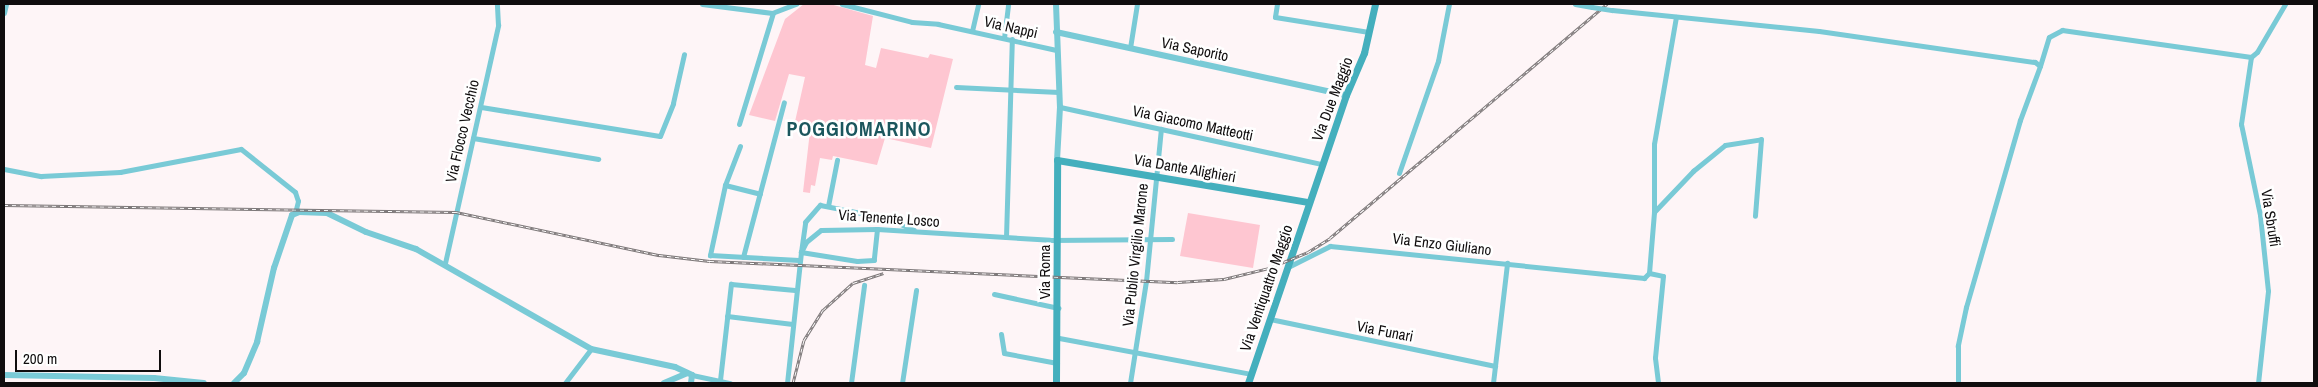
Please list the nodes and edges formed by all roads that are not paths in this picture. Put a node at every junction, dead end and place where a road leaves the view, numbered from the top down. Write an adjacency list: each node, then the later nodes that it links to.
1 (6, 4): 15 (street)
2 (496, 4): 33 (street, Via Flocco Vecchio)
3 (702, 4): 16 (street)
4 (796, 4): 16 (street)
5 (842, 4): 18 (street, Via Nappi)
6 (978, 4): 18 (street)
7 (1008, 4): 21 (street)
8 (1056, 4): 19 (street)
9 (1137, 4): 23 (street)
10 (1277, 4): 20 (street)
11 (1375, 4): 20 (main road, Via Due Maggio)
12 (1449, 4): 44 (street)
13 (1575, 4): 17 (street, bridge)
14 (2285, 4): 26 (street)
15 (4, 13)
16 (773, 13): 35 (street)
17 (1676, 17): 27 (street); 50 (street)
18 (972, 31): 21 (street, Via Nappi)
19 (1056, 32): 23 (street, Via Saporito); 24 (street)
20 (1369, 32): 31 (main road, Via Due Maggio)
21 (1004, 38): 22 (street, Via Nappi)
22 (1012, 39): 24 (street, Via Nappi); 29 (street)
23 (1130, 48): 31 (street, Via Saporito)
24 (1056, 50): 30 (street)
25 (684, 54): 33 (street)
26 (2251, 57): 27 (street); 99 (street, Via Sbruffi)
27 (2040, 66): 98 (street)
28 (956, 87): 29 (street)
29 (1010, 88): 30 (street); 55 (street)
30 (1059, 92): 34 (street)
31 (1346, 95): 42 (main road, Via Due Maggio)
32 (784, 102): 47 (street)
33 (481, 107): 37 (street, Via Flocco Vecchio)
34 (1060, 107): 36 (street, Via Giacomo Matteotti); 41 (street)
35 (739, 124)
36 (1161, 129): 42 (street, Via Giacomo Matteotti); 45 (street, Via Publio Virgilio Marone)
37 (473, 138): 39 (street); 62 (street, Via Flocco Vecchio)
38 (740, 146): 46 (street)
39 (598, 159)
40 (837, 160): 49 (street)
41 (1057, 160): 45 (main road, Via Dante Alighieri); 57 (main road, Via Roma)
42 (1322, 164): 48 (main road, Via Due Maggio)
43 (4, 169): 51 (street)
44 (1398, 173)
45 (1156, 176): 48 (main road, Via Dante Alighieri); 56 (street, Via Publio Virgilio Marone)
46 (725, 185): 47 (street); 60 (street)
47 (760, 194): 60 (street)
48 (1309, 202): 64 (main road, Via Ventiquattro Maggio)
49 (828, 206): 54 (street); 59 (street)
50 (1654, 212): 52 (street); 65 (street)
51 (295, 213): 62 (street); 85 (street)
52 (1755, 216)
53 (877, 229): 54 (street, Via Tenente Losco); 59 (street, Via Tenente Losco); 59 (street)
54 (916, 232): 55 (street, Via Tenente Losco)
55 (1006, 237): 57 (street, Via Tenente Losco)
56 (1150, 239): 57 (street, Via Tenente Losco); 58 (street, Via Tenente Losco); 77 (street, Via Publio Virgilio Marone)
57 (1059, 240): 70 (main road, Via Roma)
58 (1172, 240)
59 (801, 252): 61 (street)
60 (743, 257): 61 (street)
61 (800, 260): 67 (street)
62 (445, 263): 76 (street)
63 (1507, 263): 64 (street, Via Enzo Giuliano); 65 (street); 79 (street, Via Enzo Giuliano)
64 (1288, 267): 72 (main road, Via Ventiquattro Maggio)
65 (1649, 273): 97 (street)
66 (864, 285): 91 (street)
67 (795, 290): 71 (street); 73 (street)
68 (916, 290): 92 (street)
69 (994, 294): 70 (street)
70 (1058, 308): 75 (main road, Via Roma)
71 (727, 316): 73 (street); 83 (street)
72 (1270, 319): 79 (street, Via Funari); 81 (main road, Via Ventiquattro Maggio)
73 (793, 324): 90 (street)
74 (1001, 334): 78 (street)
75 (1058, 338): 77 (street); 78 (main road, Via Roma)
76 (591, 349): 80 (street); 86 (street)
77 (1136, 353): 81 (street); 94 (street, Via Publio Virgilio Marone)
78 (1057, 363): 93 (main road, Via Roma)
79 (1496, 366): 96 (street, Via Enzo Giuliano)
80 (687, 374): 83 (street); 87 (street); 88 (street)
81 (1251, 374): 95 (main road, Via Ventiquattro Maggio)
82 (4, 375): 84 (street)
83 (720, 380): 89 (street)
84 (204, 383)
85 (234, 383)
86 (565, 383)
87 (664, 383)
88 (691, 383)
89 (730, 383)
90 (787, 383)
91 (851, 383)
92 (902, 383)
93 (1056, 383)
94 (1130, 383)
95 (1248, 383)
96 (1493, 383)
97 (1658, 383)
98 (1958, 383)
99 (2258, 383)

